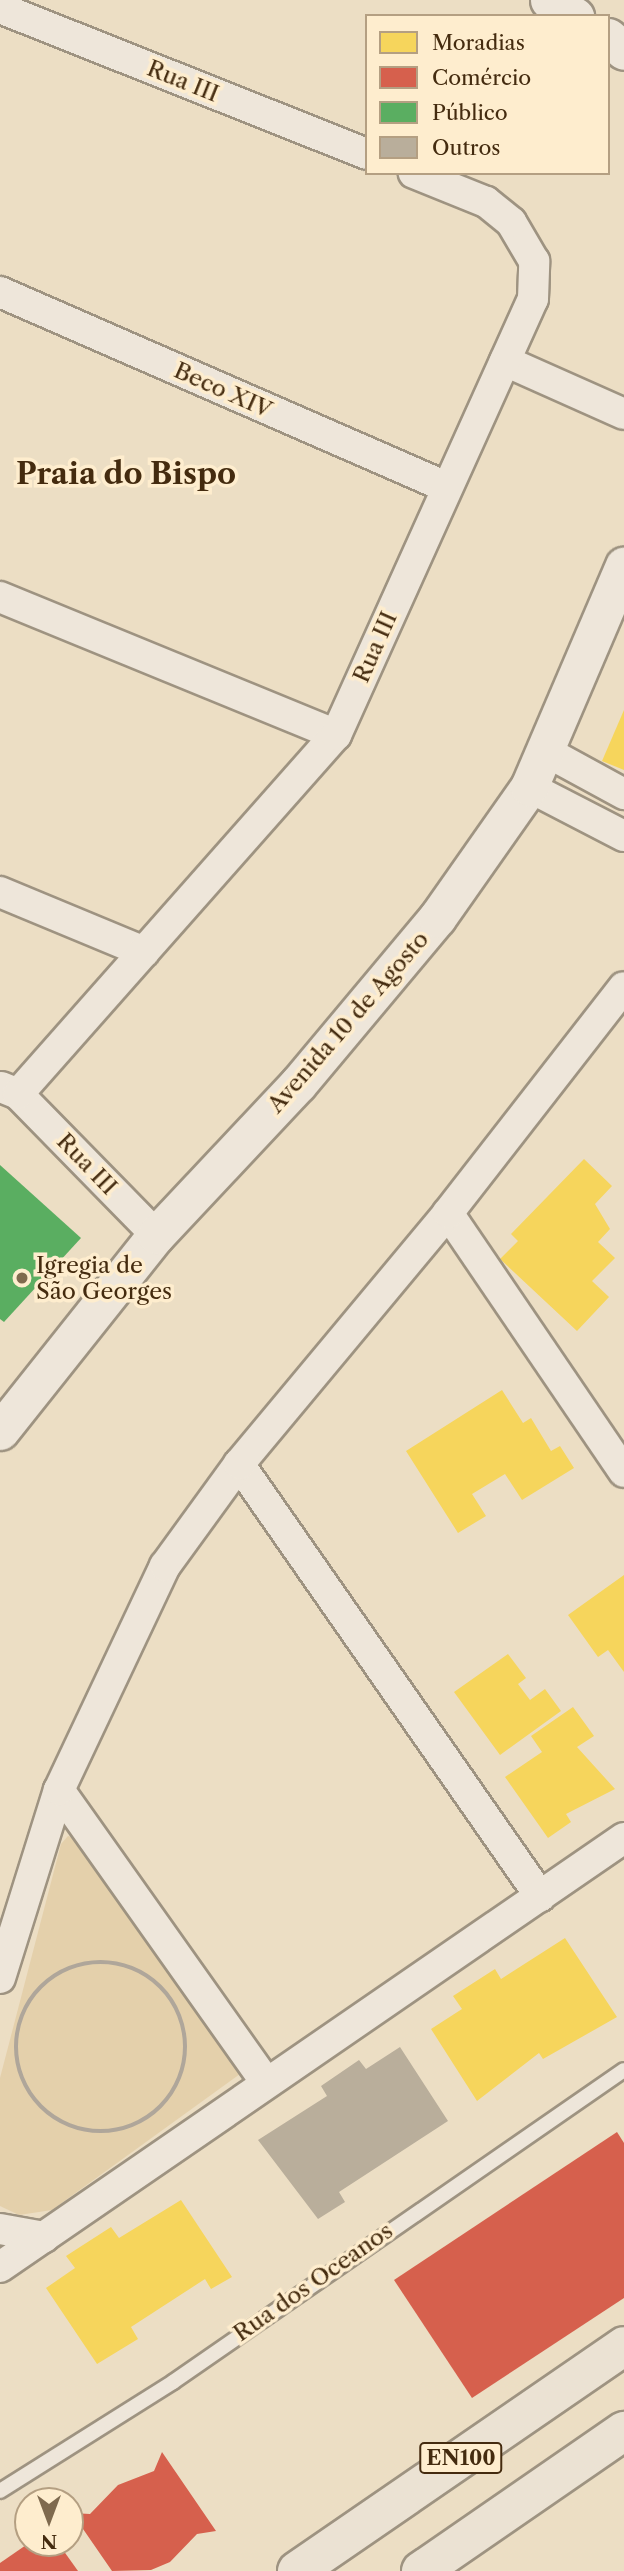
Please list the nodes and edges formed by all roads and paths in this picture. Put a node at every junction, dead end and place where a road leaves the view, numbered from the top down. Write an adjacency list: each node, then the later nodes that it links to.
1 (549, 0): 3 (street)
2 (0, 8): 6 (street, Rua III)
3 (572, 14)
4 (610, 39): 5 (street)
5 (624, 51)
6 (365, 153)
7 (419, 175): 9 (street, Rua III)
8 (0, 292): 11 (street, Beco XIV)
9 (505, 361): 10 (street); 11 (street, Rua III)
10 (624, 414)
11 (446, 487): 14 (street, Rua III)
12 (624, 565): 15 (street, Avenida 10 de Agosto)
13 (0, 597): 14 (street)
14 (336, 734): 20 (street, Rua III)
15 (547, 752): 16 (street, Avenida 10 de Agosto); 17 (street)
16 (529, 787): 18 (street); 24 (street, Avenida 10 de Agosto)
17 (624, 794)
18 (624, 836)
19 (0, 892): 20 (street)
20 (144, 952): 22 (street, Rua III)
21 (624, 987): 23 (street)
22 (9, 1090): 24 (street, Rua III)
23 (448, 1213): 26 (street); 27 (street)
24 (156, 1235): 25 (street, Avenida 10 de Agosto)
25 (0, 1431)
26 (239, 1464): 28 (street); 30 (street)
27 (624, 1472)
28 (60, 1790): 31 (street); 34 (street)
29 (624, 1838): 30 (street)
30 (540, 1896): 34 (street)
31 (0, 1978)
32 (184, 2024): 32 (path)
33 (624, 2070): 40 (lane, Rua dos Oceanos)
34 (264, 2080): 36 (street)
35 (0, 2229): 36 (street)
36 (44, 2237): 37 (street)
37 (0, 2267)
38 (624, 2346): 41 (main road, EN100)
39 (624, 2431): 42 (main road, EN100)
40 (0, 2491)
41 (298, 2571)
42 (421, 2571)

